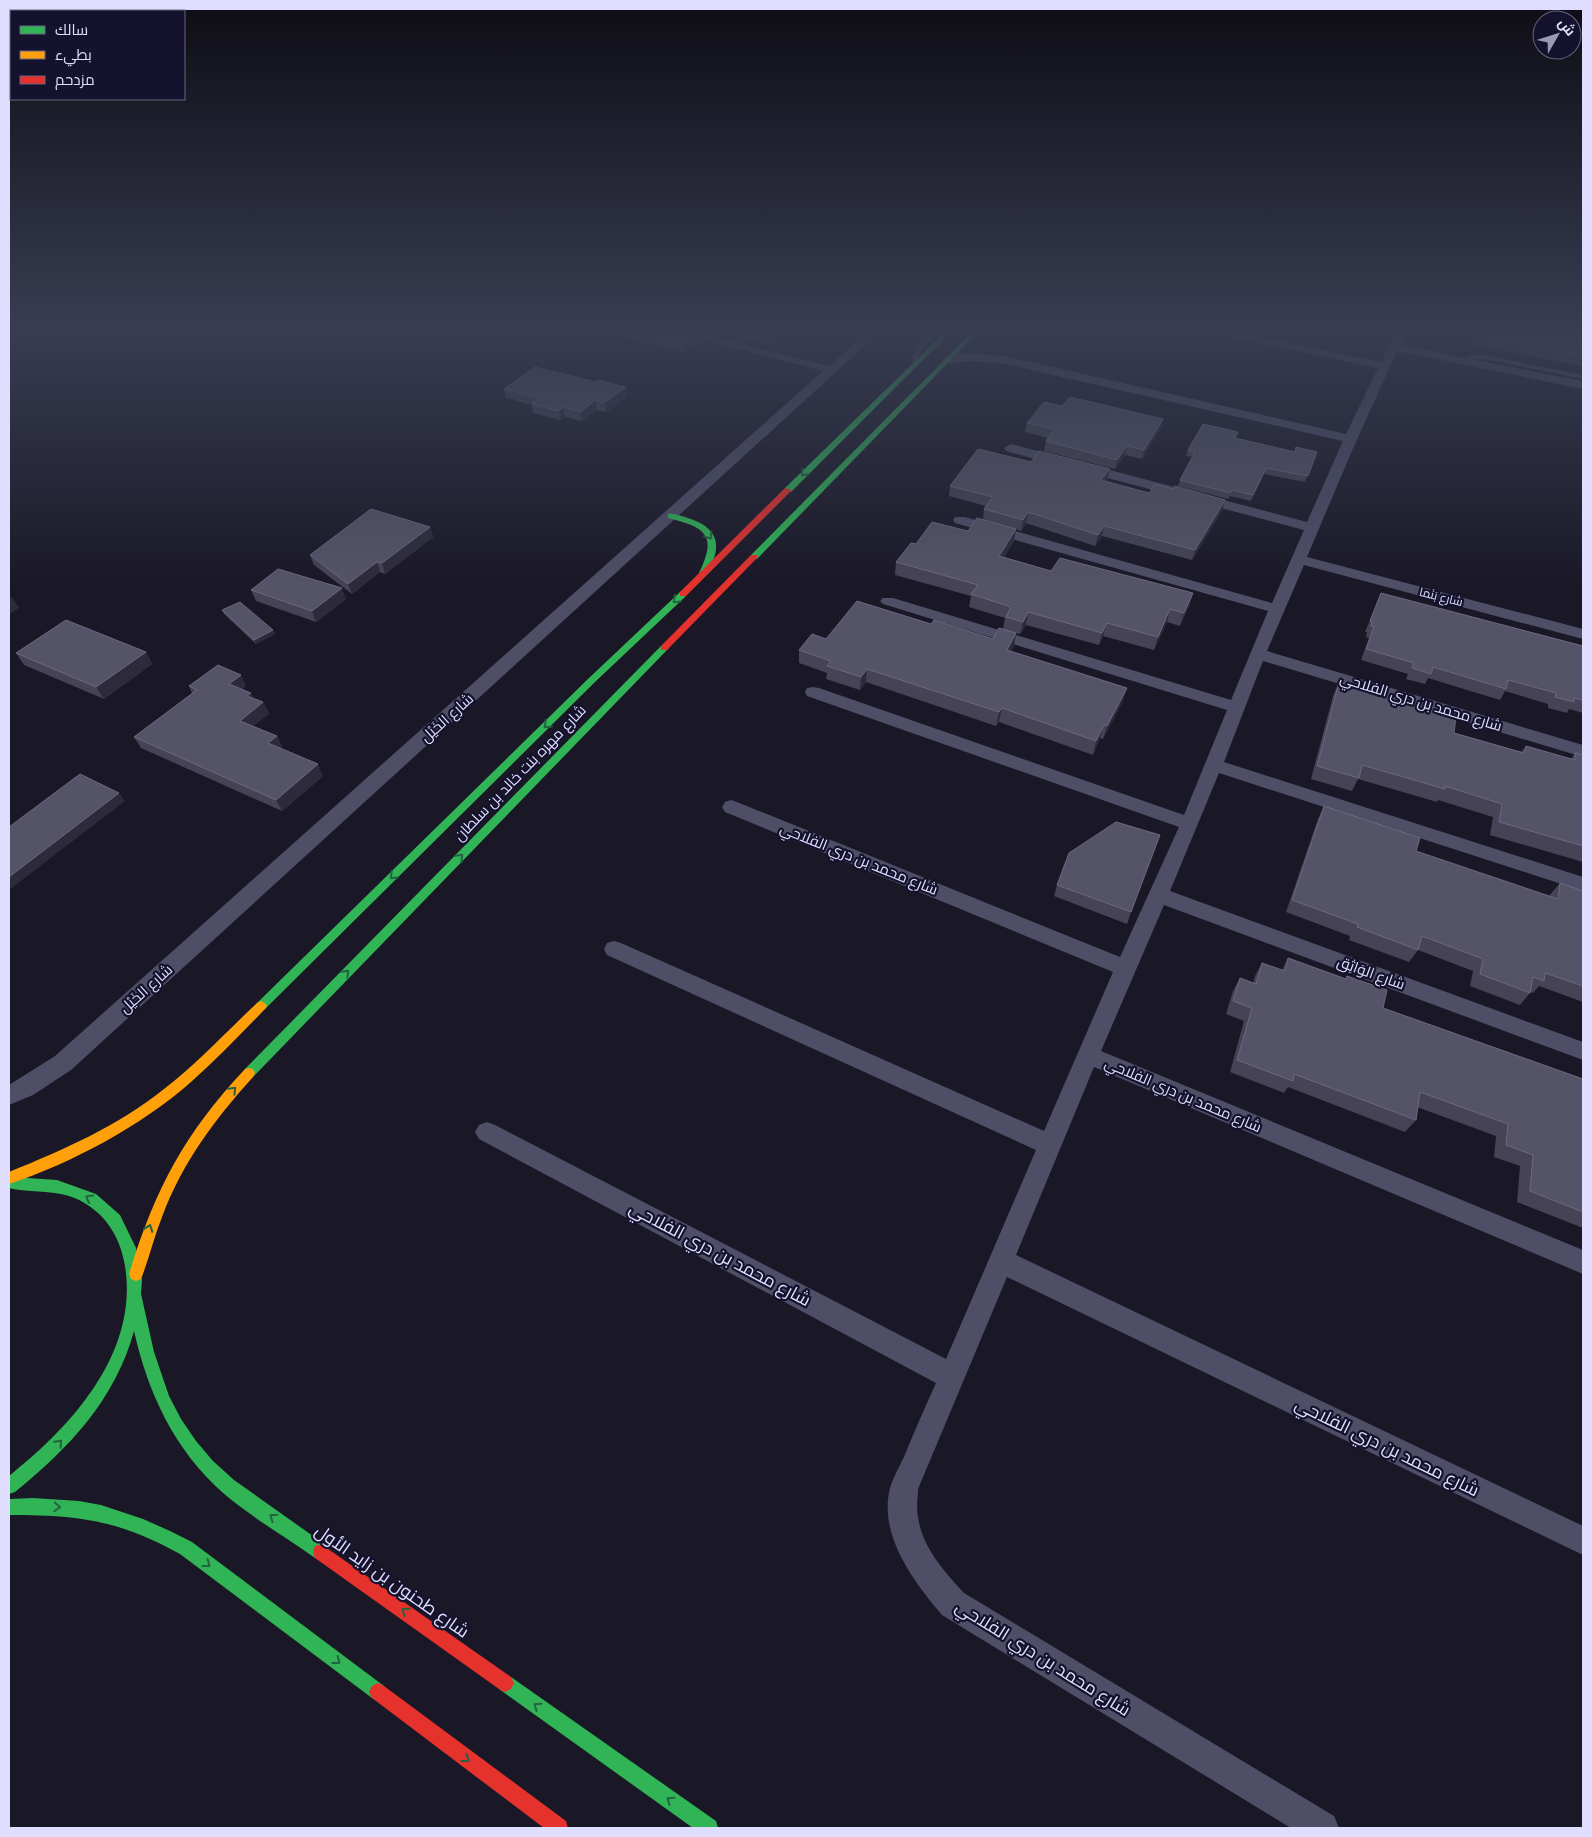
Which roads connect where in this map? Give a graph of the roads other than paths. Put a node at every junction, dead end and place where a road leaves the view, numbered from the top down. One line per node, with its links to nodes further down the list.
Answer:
1 (782, 415): 8 (street, شارع الخَيْل)
2 (863, 415): 12 (street, شارع مهره بنت خالد بن سلطان, one-way to 12)
3 (893, 415): 36 (street, شارع مهره بنت خالد بن سلطان, one-way to 3)
4 (1244, 415): 6 (street)
5 (1361, 415): 6 (street, شارع محمد بن دري الفلاحي)
6 (1350, 439): 10 (street, شارع محمد بن دري الفلاحي)
7 (1011, 448): 10 (street)
8 (671, 516): 12 (street, one-way to 12); 29 (street, شارع الخَيْل)
9 (960, 520): 14 (street)
10 (1312, 528): 11 (street, شارع محمد بن دري الفلاحي)
11 (1299, 559): 14 (street, شارع محمد بن دري الفلاحي); 15 (street, شارع بَنَما)
12 (701, 577): 32 (street, شارع مهره بنت خالد بن سلطان, one-way to 32)
13 (888, 601): 18 (street)
14 (1278, 609): 16 (street, شارع محمد بن دري الفلاحي)
15 (1583, 634)
16 (1258, 654): 18 (street, شارع محمد بن دري الفلاحي); 19 (street, شارع محمد بن دري الفلاحي)
17 (813, 692): 22 (street)
18 (1237, 707): 20 (street, شارع محمد بن دري الفلاحي)
19 (1583, 750)
20 (1214, 765): 22 (street, شارع محمد بن دري الفلاحي); 23 (street)
21 (731, 807): 26 (street, شارع محمد بن دري الفلاحي)
22 (1190, 824): 24 (street, شارع محمد بن دري الفلاحي)
23 (1583, 884)
24 (1158, 895): 26 (street, شارع محمد بن دري الفلاحي); 27 (street, شارع الوَاثِق)
25 (614, 949): 31 (street)
26 (1125, 968): 28 (street, شارع محمد بن دري الفلاحي)
27 (1583, 1051)
28 (1088, 1055): 31 (street, شارع محمد بن دري الفلاحي); 35 (street, شارع محمد بن دري الفلاحي)
29 (9, 1096)
30 (487, 1132): 38 (street, شارع محمد بن دري الفلاحي)
31 (1050, 1144): 34 (street, شارع محمد بن دري الفلاحي)
32 (9, 1178)
33 (9, 1183): 36 (street, one-way to 33)
34 (1001, 1261): 38 (street, شارع محمد بن دري الفلاحي); 41 (street, شارع محمد بن دري الفلاحي)
35 (1583, 1262)
36 (136, 1274): 37 (street)
37 (136, 1299): 39 (street, one-way to 37); 43 (street, شارع طحنون بن زايد الأول, one-way to 37)
38 (952, 1377): 44 (street, شارع محمد بن دري الفلاحي)
39 (9, 1486)
40 (9, 1507): 42 (street, one-way to 42)
41 (1583, 1541)
42 (559, 1828)
43 (710, 1828)
44 (1322, 1828)

